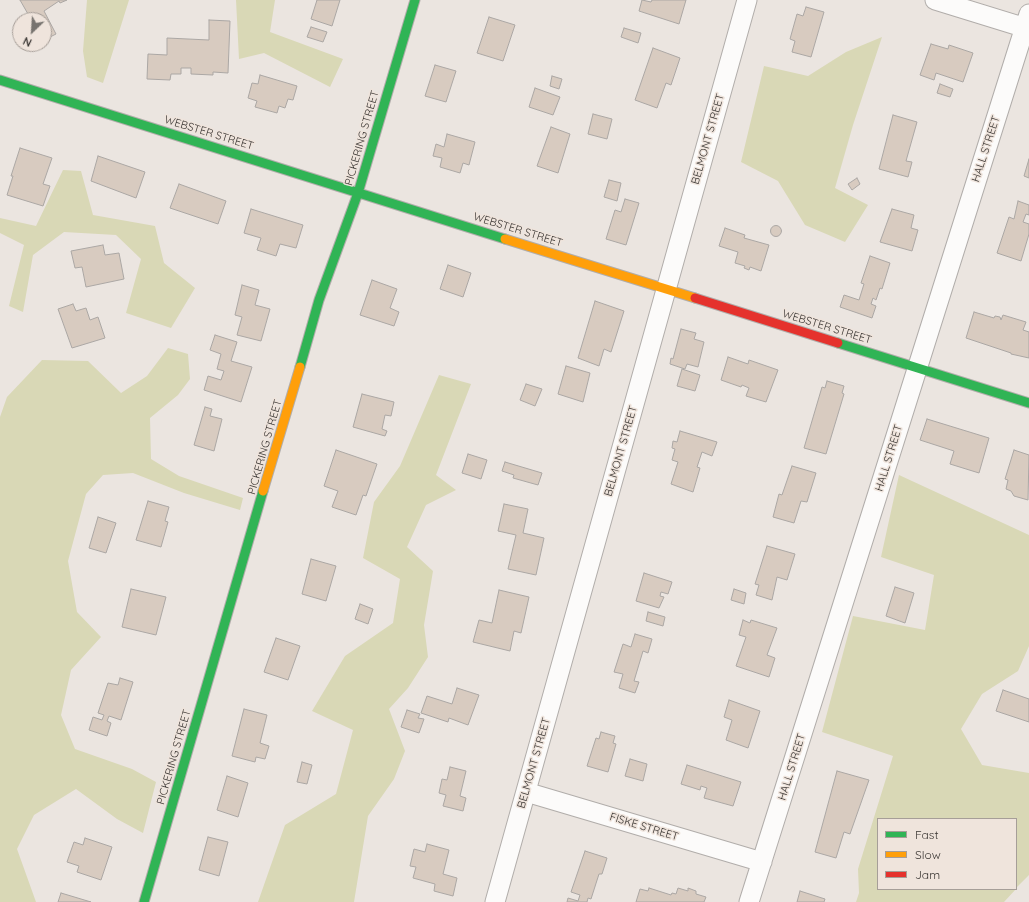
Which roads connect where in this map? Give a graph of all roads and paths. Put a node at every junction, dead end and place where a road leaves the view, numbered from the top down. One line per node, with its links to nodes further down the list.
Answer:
1 (415, 0): 6 (street, PICKERING STREET)
2 (747, 0): 7 (street, BELMONT STREET)
3 (935, 0): 4 (street)
4 (1028, 24): 8 (street, HALL STREET)
5 (0, 80): 6 (street, WEBSTER STREET)
6 (358, 193): 7 (street, WEBSTER STREET); 12 (street, PICKERING STREET)
7 (666, 290): 8 (street, WEBSTER STREET); 10 (street, BELMONT STREET)
8 (918, 368): 9 (street, WEBSTER STREET); 11 (street, HALL STREET)
9 (1029, 403)
10 (526, 792): 11 (street, FISKE STREET); 13 (street, BELMONT STREET)
11 (762, 862): 14 (street, HALL STREET)
12 (144, 902)
13 (495, 902)
14 (749, 902)

